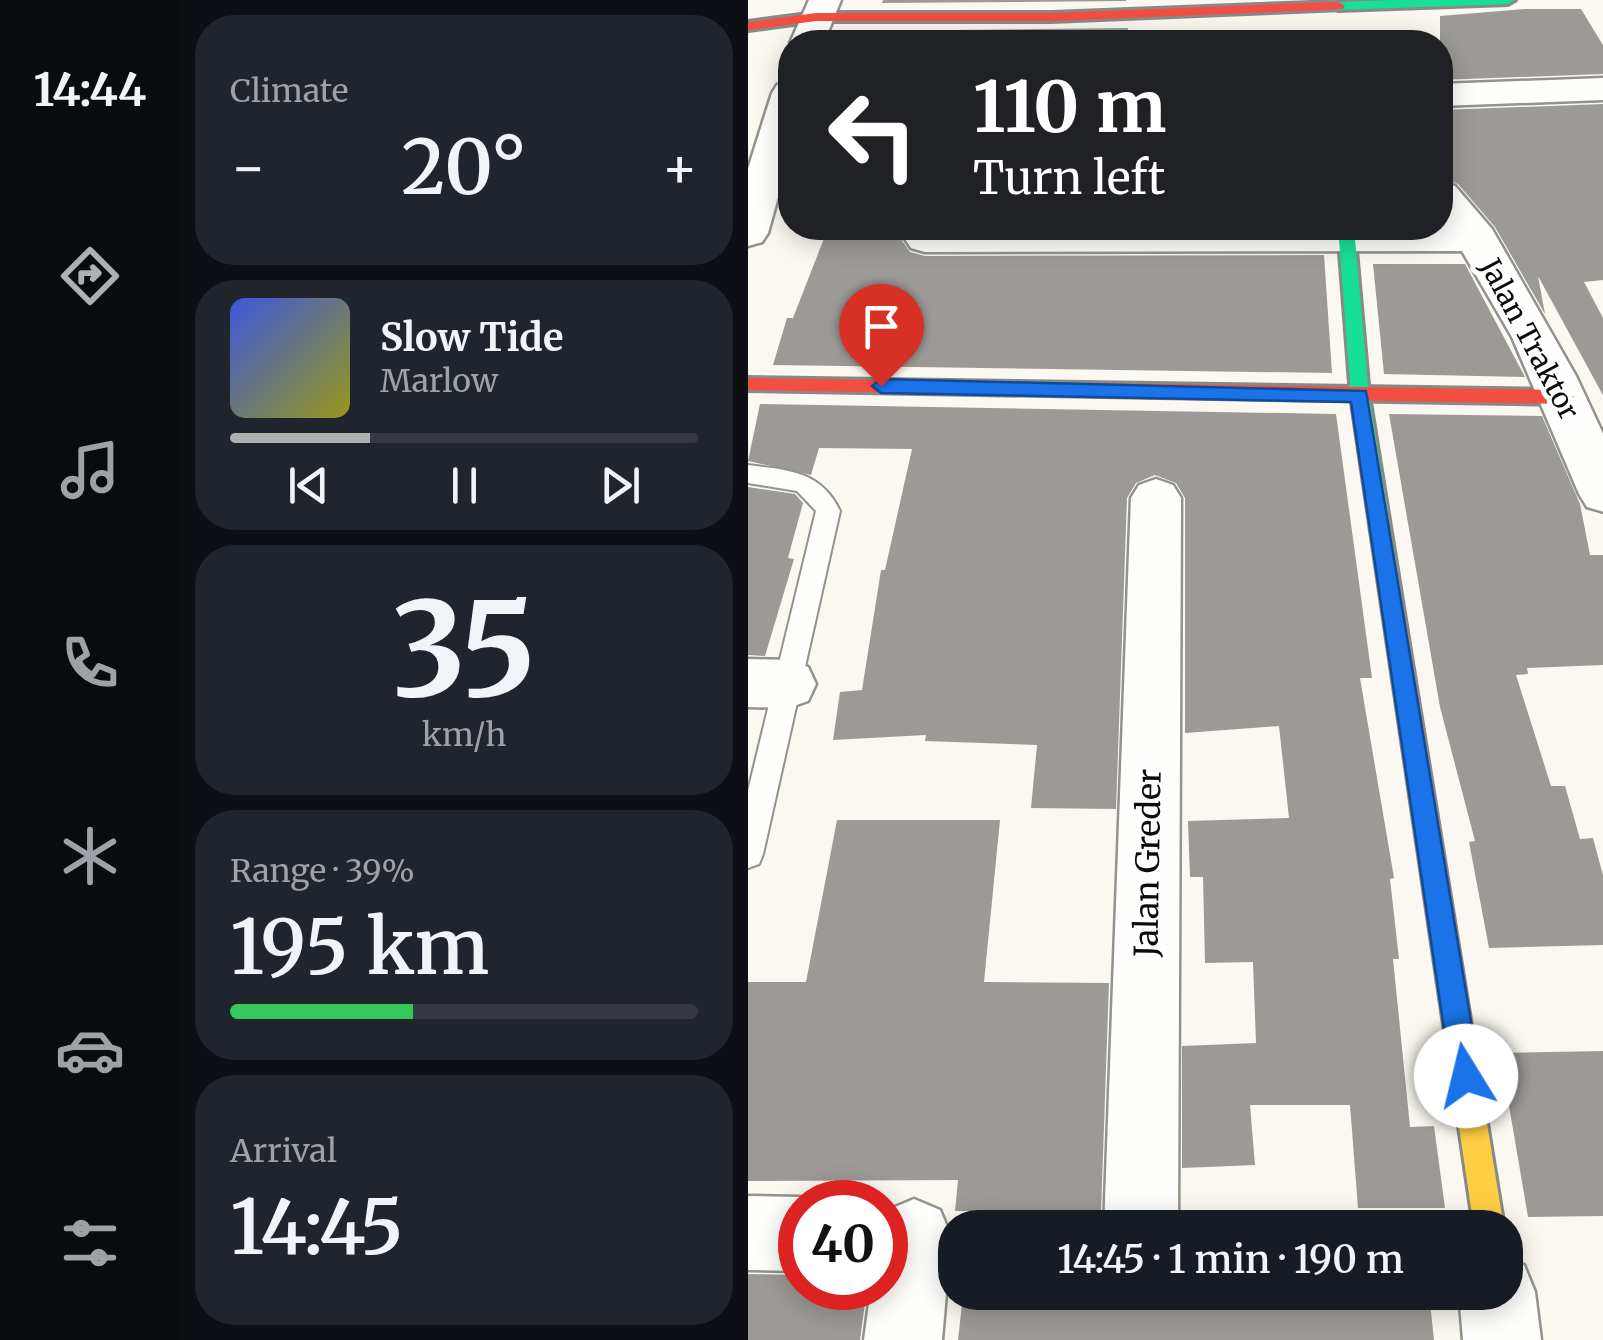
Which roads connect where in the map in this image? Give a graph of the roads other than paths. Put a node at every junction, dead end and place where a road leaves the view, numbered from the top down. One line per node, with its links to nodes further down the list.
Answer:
1 (1508, 0): 2 (street)
2 (816, 20): 3 (street)
3 (748, 26)
4 (1604, 88): 5 (street)
5 (1453, 94)
6 (778, 121): 7 (street)
7 (760, 151): 9 (street)
8 (1453, 208): 11 (street, Jalan Traktor)
9 (764, 218)
10 (1453, 238): 11 (street)
11 (1478, 238): 15 (street, Jalan Traktor)
12 (1347, 240): 14 (street)
13 (748, 384): 14 (street)
14 (1360, 396): 15 (street); 22 (street)
15 (1565, 396): 17 (street, Jalan Traktor)
16 (748, 474): 19 (lane)
17 (1604, 494)
18 (1156, 498): 21 (street, Jalan Greder)
19 (768, 684): 20 (lane)
20 (748, 854)
21 (1141, 1210)
22 (1486, 1210)
23 (748, 1232): 24 (street)
24 (778, 1233)
25 (918, 1235): 27 (street)
26 (1499, 1310): 28 (street)
27 (903, 1340)
28 (1502, 1340)

